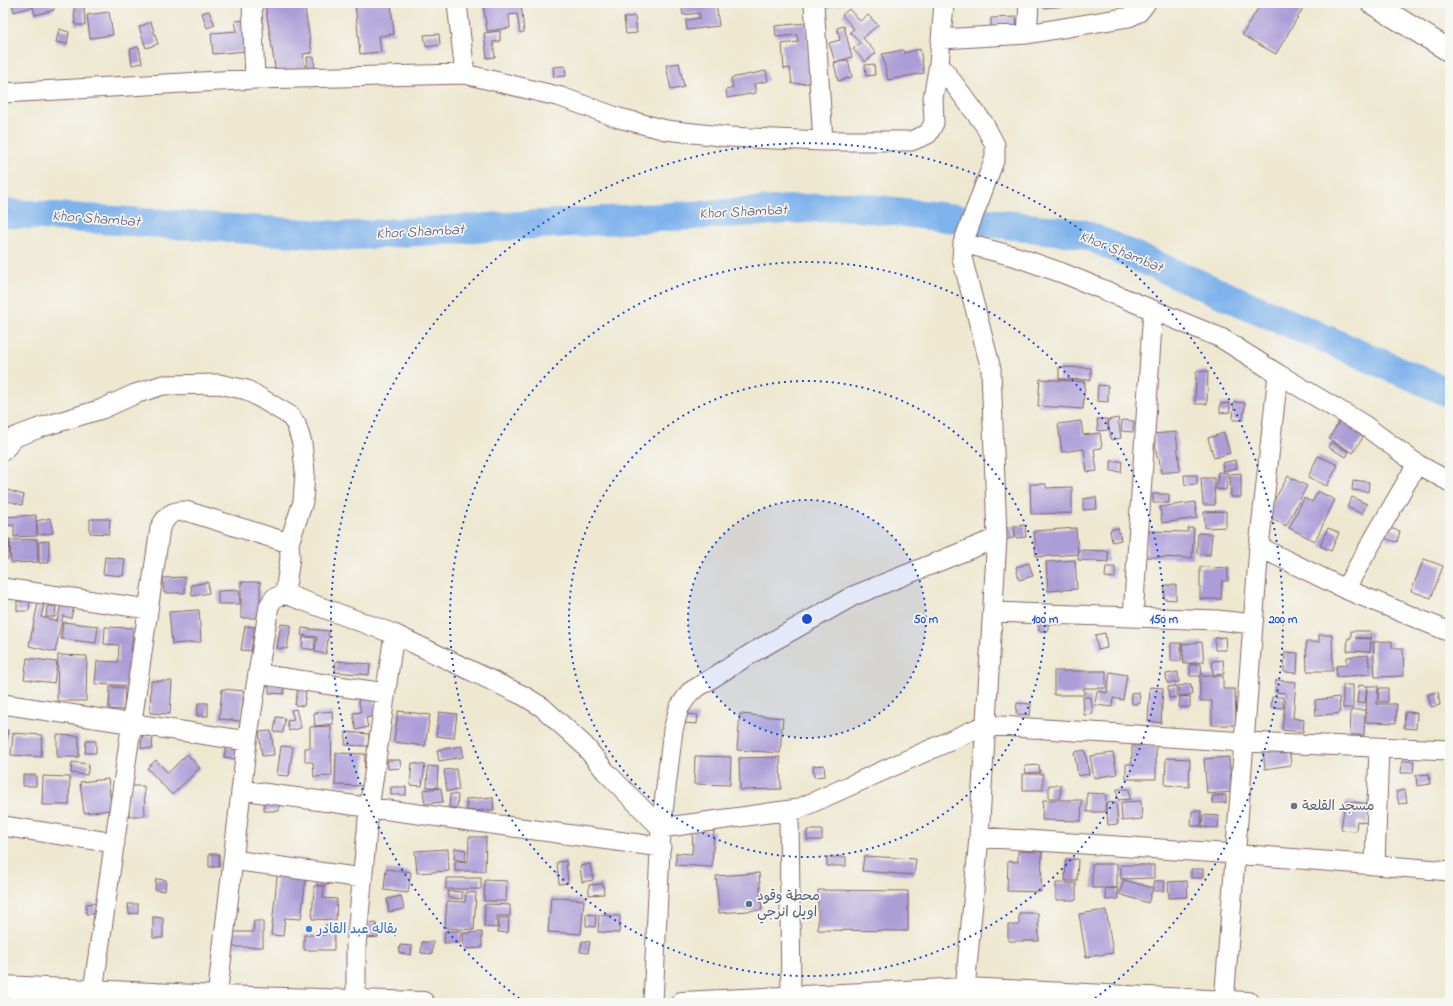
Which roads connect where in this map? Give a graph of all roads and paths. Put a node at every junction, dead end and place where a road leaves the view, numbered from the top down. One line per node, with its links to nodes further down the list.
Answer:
1 (252, 3): 13 (street)
2 (457, 3): 12 (street)
3 (814, 3): 15 (street)
4 (944, 3): 9 (street)
5 (1029, 3): 8 (street)
6 (1146, 3): 8 (street)
7 (1372, 3): 10 (street)
8 (1027, 34): 9 (street)
9 (941, 39): 11 (street)
10 (1450, 51)
11 (939, 64): 15 (street); 16 (street)
12 (465, 74): 13 (street); 15 (street)
13 (255, 79): 14 (street)
14 (3, 93)
15 (823, 141)
16 (962, 243): 17 (street); 22 (street)
17 (1153, 310): 18 (street); 30 (street)
18 (1278, 374): 20 (street); 24 (street)
19 (3, 451): 23 (street)
20 (1417, 464): 21 (street); 26 (street)
21 (1450, 482)
22 (997, 538): 29 (street); 47 (street)
23 (289, 543): 27 (street); 28 (street)
24 (1259, 547): 26 (street); 31 (street)
25 (3, 588): 28 (street)
26 (1345, 589): 32 (street)
27 (285, 594): 33 (street); 34 (street)
28 (148, 609): 37 (street)
29 (993, 612): 30 (street); 38 (street)
30 (1133, 617): 31 (street)
31 (1253, 624): 40 (street)
32 (1450, 632)
33 (394, 634): 35 (street); 47 (street)
34 (258, 674): 35 (street); 39 (street)
35 (385, 692): 44 (street)
36 (3, 704): 37 (street)
37 (132, 723): 39 (street); 49 (street)
38 (985, 725): 40 (street); 45 (street); 48 (street)
39 (247, 741): 43 (street)
40 (1244, 742): 41 (street); 51 (street)
41 (1379, 747): 42 (street); 53 (street)
42 (1450, 750)
43 (241, 790): 44 (street); 52 (street)
44 (369, 809): 50 (street); 55 (street)
45 (789, 811): 47 (street); 61 (street)
46 (3, 826): 49 (street)
47 (661, 828): 50 (street)
48 (979, 837): 51 (street); 58 (street)
49 (115, 843): 57 (street)
50 (661, 847): 65 (street)
51 (1236, 854): 53 (street); 63 (street)
52 (233, 860): 55 (street); 60 (street)
53 (1375, 865): 54 (street)
54 (1450, 871)
55 (362, 878): 62 (street)
56 (3, 987): 57 (street)
57 (80, 995): 60 (street)
58 (965, 996): 59 (street); 61 (street)
59 (995, 996): 63 (street)
60 (217, 997): 62 (street)
61 (791, 998): 66 (street)
62 (356, 1002): 64 (street)
63 (1224, 1002): 67 (street)
64 (423, 1003)
65 (653, 1003)
66 (682, 1003)
67 (1248, 1003)

